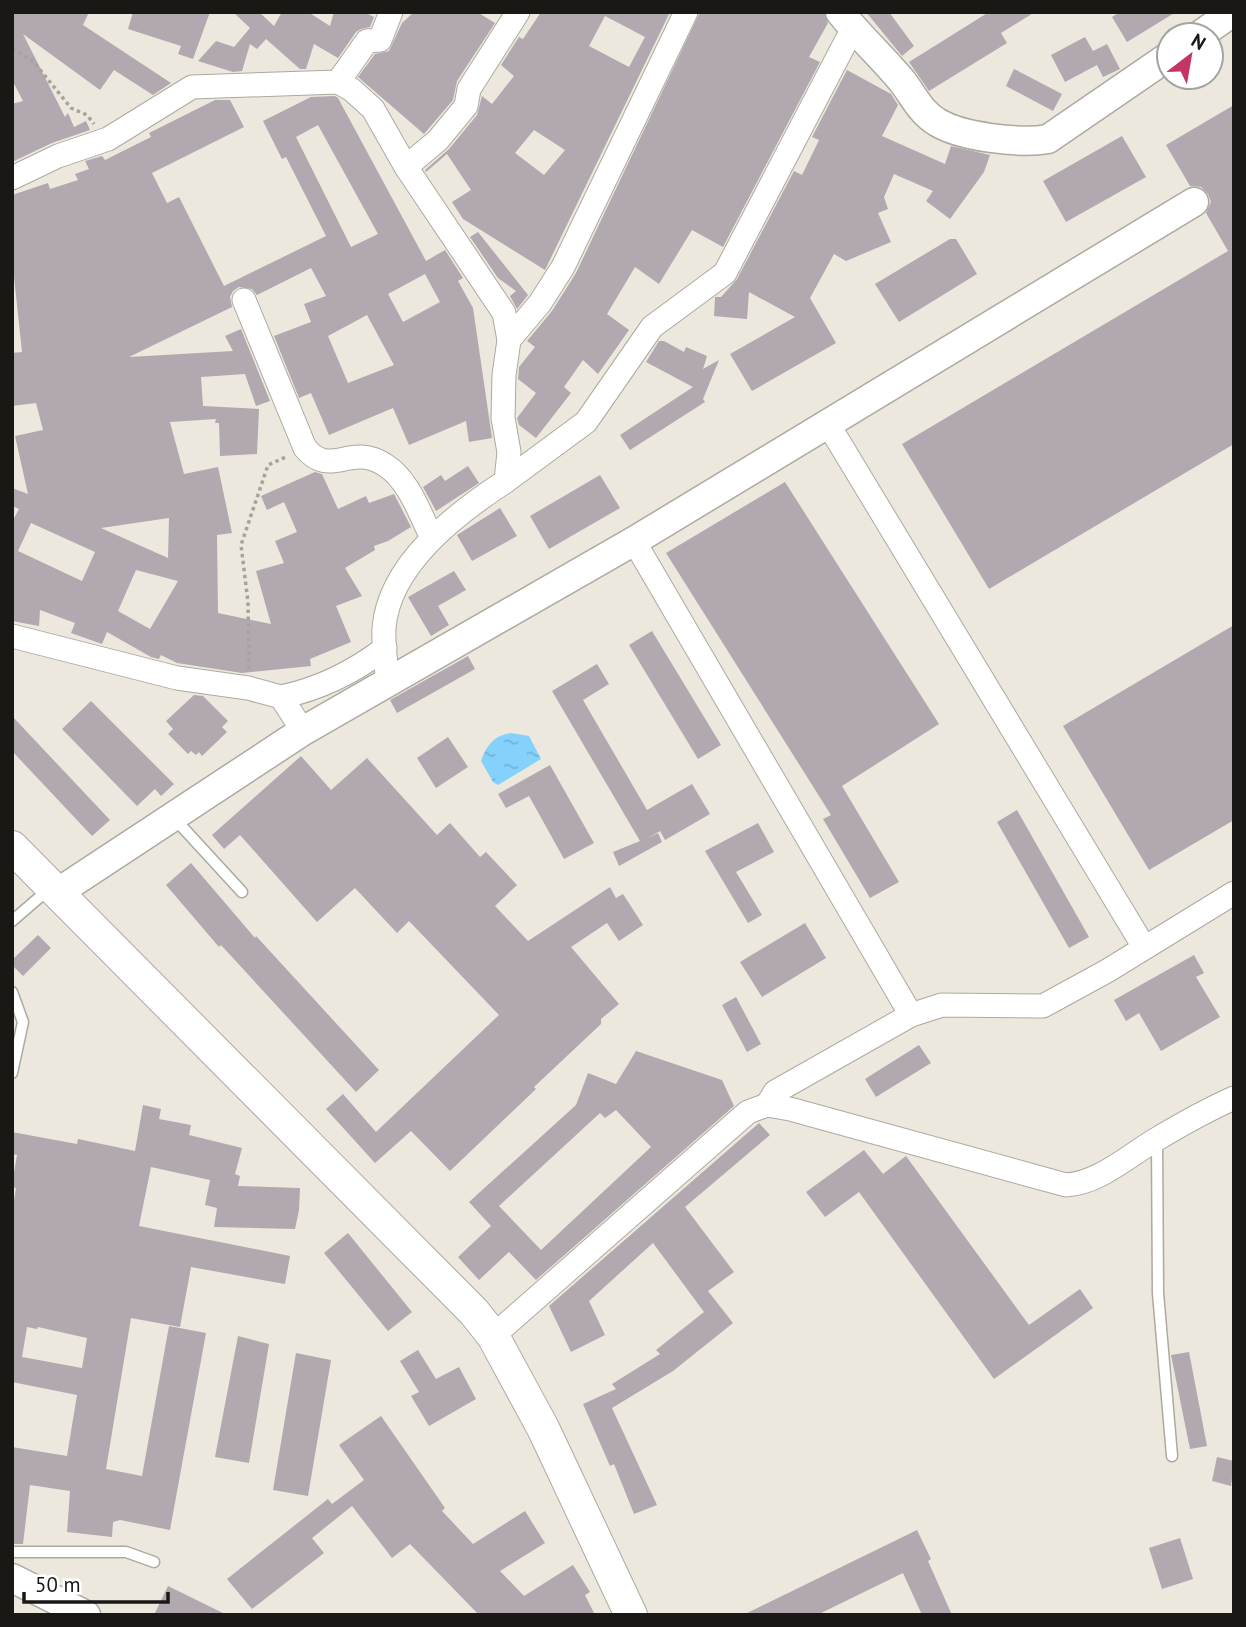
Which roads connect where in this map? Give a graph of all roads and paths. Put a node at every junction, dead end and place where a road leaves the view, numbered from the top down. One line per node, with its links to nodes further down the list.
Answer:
1 (391, 12): 7 (street)
2 (519, 12): 9 (street)
3 (686, 12): 13 (street)
4 (847, 20): 6 (street); 16 (street)
5 (12, 49): 8 (path)
6 (1155, 66)
7 (338, 82): 8 (street); 9 (street)
8 (108, 139): 10 (street)
9 (406, 167): 13 (street)
10 (12, 178)
11 (1194, 202): 14 (street)
12 (244, 300): 15 (street)
13 (509, 340): 16 (street)
14 (828, 424): 18 (street); 31 (street)
15 (306, 448): 17 (street); 22 (path)
16 (506, 481): 17 (street)
17 (432, 538): 20 (street)
18 (634, 541): 21 (street); 33 (street)
19 (12, 636): 22 (street)
20 (386, 648): 21 (street); 23 (street)
21 (387, 682): 24 (street)
22 (248, 688): 23 (street)
23 (281, 697): 24 (street)
24 (303, 731): 25 (street)
25 (174, 818): 27 (street); 28 (lane)
26 (12, 847): 27 (main road)
27 (54, 890): 30 (lane); 38 (main road)
28 (242, 892)
29 (1234, 892): 31 (street)
30 (12, 921)
31 (1144, 947): 33 (street)
32 (12, 992): 34 (lane)
33 (911, 1015): 36 (street)
34 (12, 1073)
35 (1234, 1098): 37 (street)
36 (767, 1105): 37 (street); 38 (street)
37 (1157, 1139): 39 (lane)
38 (493, 1336): 44 (main road)
39 (1172, 1456)
40 (12, 1552): 41 (lane)
41 (154, 1562)
42 (12, 1577): 43 (street)
43 (86, 1615)
44 (631, 1615)

